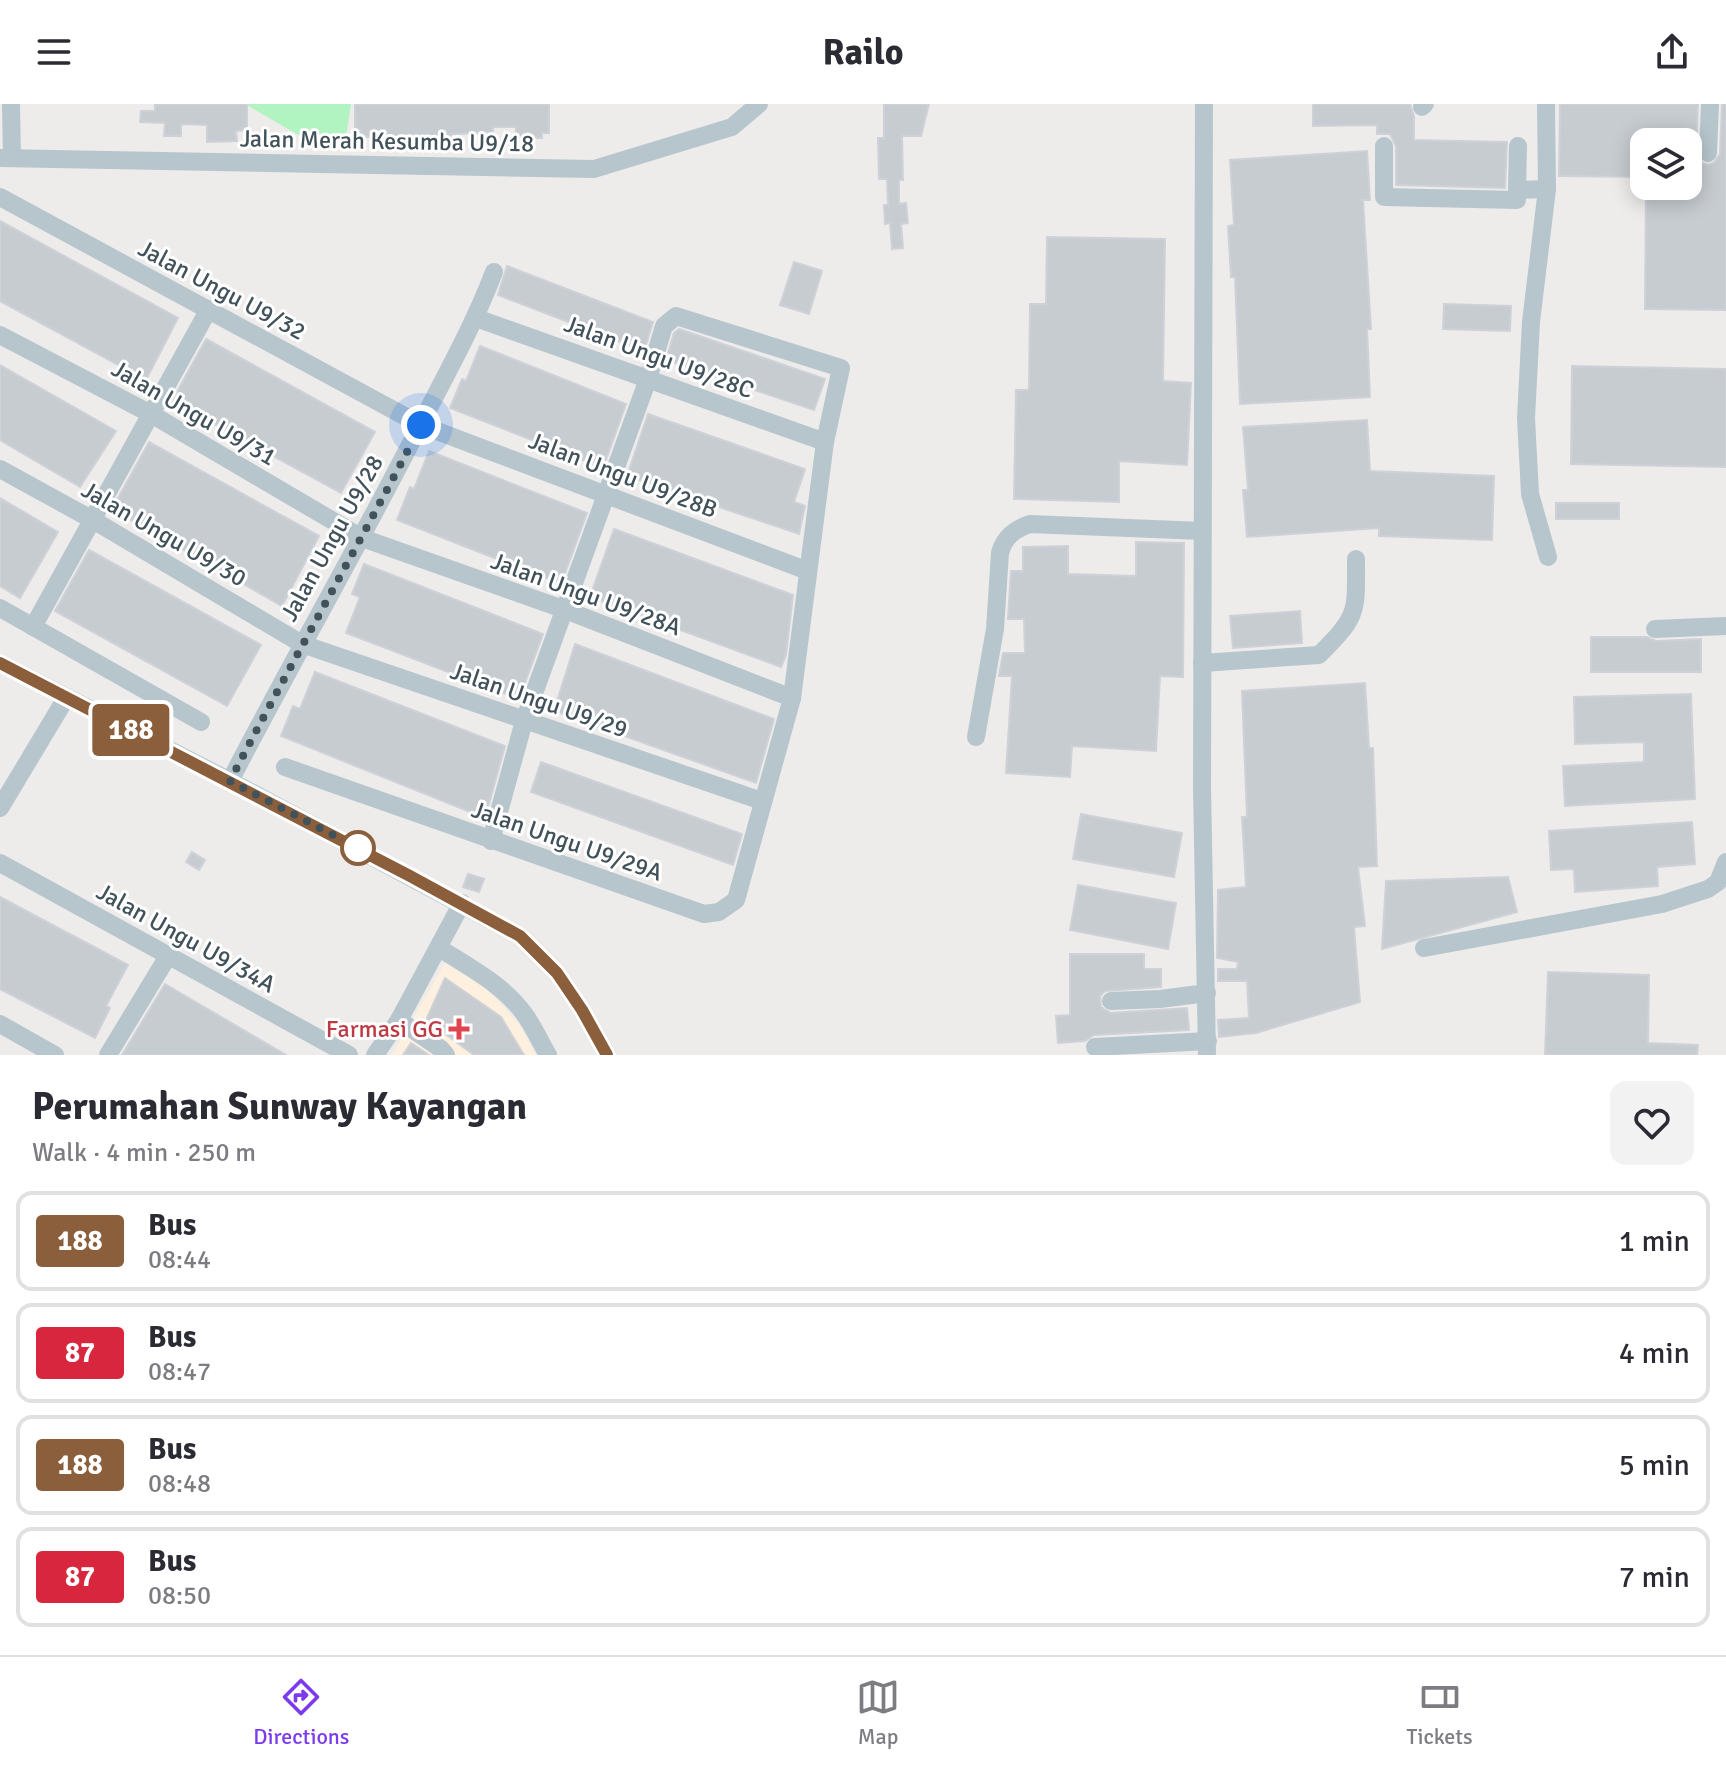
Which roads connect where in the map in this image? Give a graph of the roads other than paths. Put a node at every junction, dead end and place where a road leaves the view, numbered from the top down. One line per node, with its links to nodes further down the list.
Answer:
1 (11, 104): 9 (street)
2 (759, 104): 9 (street, Jalan Merah Kesumba U9/18)
3 (1204, 104): 24 (street)
4 (1546, 104): 10 (street)
5 (1710, 104): 8 (street)
6 (1384, 146): 11 (street)
7 (1518, 146): 11 (street)
8 (1708, 153)
9 (6, 158)
10 (1547, 189): 11 (street); 26 (street)
11 (1517, 190)
12 (0, 197): 14 (street, Jalan Ungu U9/32)
13 (494, 272): 15 (street, Jalan Ungu U9/28)
14 (209, 309): 18 (street); 19 (street, Jalan Ungu U9/32)
15 (476, 318): 17 (street, Jalan Ungu U9/28C); 19 (street, Jalan Ungu U9/28)
16 (0, 335): 18 (street, Jalan Ungu U9/31)
17 (648, 379): 20 (street, Jalan Ungu U9/28C); 20 (street, Jalan Ungu U9/29A); 22 (street)
18 (151, 414): 23 (street); 25 (street, Jalan Ungu U9/31)
19 (421, 425): 22 (street, Jalan Ungu U9/28B); 25 (street, Jalan Ungu U9/28)
20 (825, 442): 28 (street, Jalan Ungu U9/29A)
21 (0, 469): 23 (street, Jalan Ungu U9/30)
22 (606, 495): 28 (street, Jalan Ungu U9/28B); 30 (street)
23 (93, 520): 32 (street); 34 (street, Jalan Ungu U9/30)
24 (1202, 531): 36 (street); 41 (street)
25 (362, 538): 30 (street, Jalan Ungu U9/28A); 34 (street, Jalan Ungu U9/28)
26 (1548, 557)
27 (1356, 559): 36 (street)
28 (808, 571): 38 (street, Jalan Ungu U9/29A)
29 (0, 608): 32 (street)
30 (563, 609): 38 (street, Jalan Ungu U9/28A); 39 (street)
31 (1726, 626): 33 (street)
32 (33, 627): 40 (street)
33 (1655, 629)
34 (302, 644): 39 (street, Jalan Ungu U9/29); 43 (street, Jalan Ungu U9/28)
35 (0, 663): 37 (street)
36 (1202, 663): 53 (street)
37 (66, 698): 43 (street); 45 (street)
38 (792, 698): 44 (street, Jalan Ungu U9/29A)
39 (524, 721): 44 (street, Jalan Ungu U9/29); 46 (street)
40 (201, 722)
41 (976, 737)
42 (285, 767): 46 (street, Jalan Ungu U9/29A)
43 (230, 781): 49 (street)
44 (762, 801): 46 (street, Jalan Ungu U9/29A)
45 (0, 808)
46 (491, 841)
47 (1726, 862): 51 (street)
48 (0, 863): 52 (street, Jalan Ungu U9/34A)
49 (462, 903): 50 (street); 66 (street)
50 (439, 948): 55 (street); 65 (street)
51 (1424, 948)
52 (168, 956): 61 (street); 62 (street, Jalan Ungu U9/34A)
53 (1207, 993): 54 (street); 58 (street)
54 (1111, 1001)
55 (399, 1020): 63 (street); 64 (street)
56 (0, 1024): 60 (street)
57 (1095, 1047): 59 (street)
58 (1208, 1048): 59 (street)
59 (1144, 1050)
60 (55, 1055)
61 (108, 1055)
62 (349, 1055)
63 (375, 1055)
64 (446, 1055)
65 (548, 1055)
66 (607, 1055)

